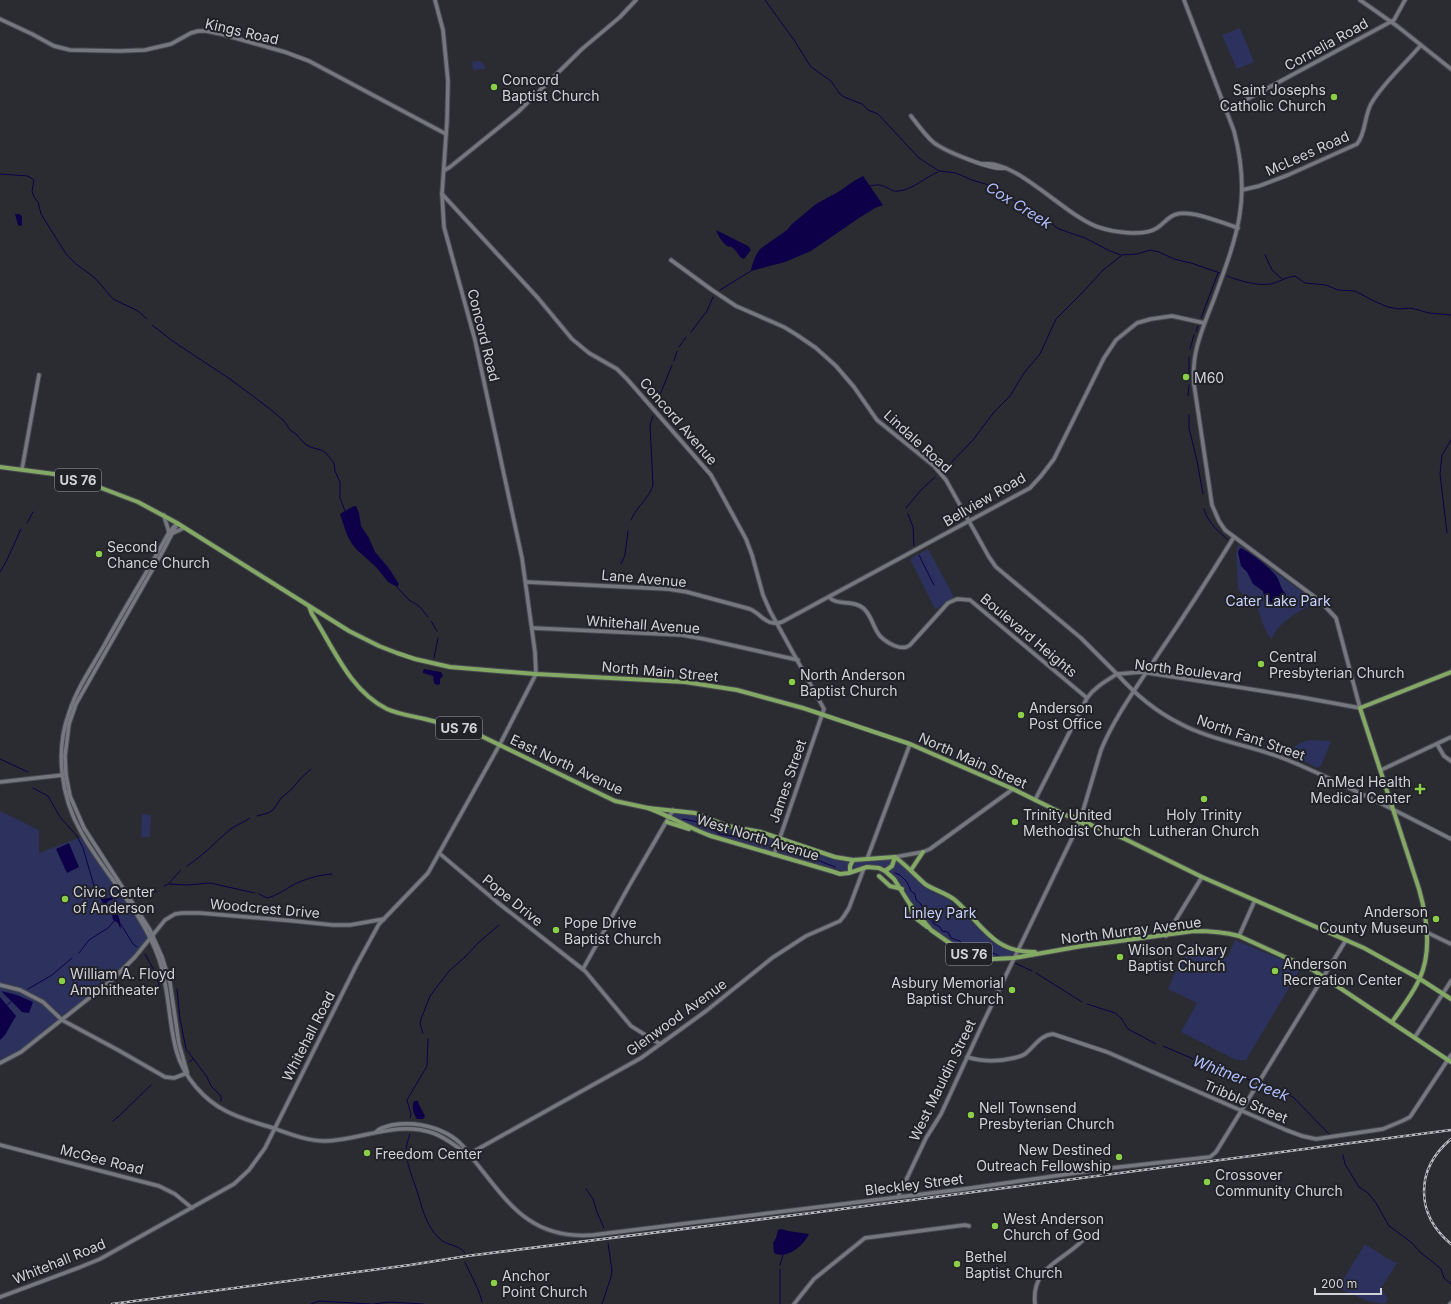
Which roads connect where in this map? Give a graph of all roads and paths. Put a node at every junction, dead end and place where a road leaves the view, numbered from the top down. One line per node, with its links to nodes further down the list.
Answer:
1 (435, 0): 12 (street, Concord Road)
2 (636, 0): 13 (street)
3 (1184, 0): 10 (street)
4 (1360, 0): 7 (street)
5 (1405, 0): 7 (street, Cornelia Road)
6 (0, 19): 12 (street, Kings Road)
7 (1391, 22): 8 (street); 10 (street, Cornelia Road)
8 (1421, 45): 9 (street); 14 (street, McLees Road)
9 (1451, 68)
10 (1227, 110): 14 (street)
11 (911, 116): 16 (street)
12 (446, 134): 13 (street, Concord Road)
13 (445, 170): 15 (street, Concord Road)
14 (1242, 190): 16 (street)
15 (442, 194): 29 (street, Concord Road); 32 (street, Concord Avenue)
16 (1238, 228): 18 (street)
17 (671, 260): 23 (street, Lindale Road)
18 (1204, 323): 23 (street, Bellview Road); 28 (street)
19 (39, 374): 21 (street)
20 (0, 467): 21 (main road, US 76)
21 (22, 469): 22 (main road, US 76)
22 (164, 515): 24 (main road, US 76); 27 (street)
23 (969, 521): 30 (street, Bellview Road); 38 (street, Lindale Road)
24 (177, 523): 25 (main road, US 76); 26 (street); 27 (street)
25 (184, 528): 26 (street); 31 (main road, US 76)
26 (173, 533): 49 (street)
27 (168, 534): 49 (street)
28 (1234, 537): 36 (street, West Mauldin Street); 41 (street)
29 (526, 582): 32 (street, Lane Avenue); 33 (street, Concord Road)
30 (829, 597): 32 (street, Bellview Road); 40 (street, Boulevard Heights)
31 (309, 606): 37 (main road, North Main Street); 44 (main road, East North Avenue / US 76)
32 (778, 624): 34 (street, Concord Avenue)
33 (532, 628): 34 (street, Whitehall Avenue); 37 (street, Concord Road)
34 (798, 660): 42 (street, Concord Avenue)
35 (1451, 672): 41 (main road)
36 (1146, 673): 38 (street, North Boulevard); 39 (street, West Mauldin Street); 41 (street, North Boulevard)
37 (536, 674): 42 (main road, North Main Street); 44 (street, Whitehall Road)
38 (1118, 674): 39 (street, North Fant Street); 40 (street, North Boulevard)
39 (1134, 691): 54 (street, North Fant Street); 57 (street, West Mauldin Street)
40 (1087, 698): 52 (street, North Boulevard)
41 (1360, 708): 48 (main road)
42 (823, 714): 45 (main road, North Main Street); 60 (street, James Street)
43 (1451, 737): 46 (street)
44 (500, 744): 53 (main road, East North Avenue / US 76); 63 (street, Whitehall Road)
45 (910, 744): 51 (main road, North Main Street); 66 (street)
46 (1437, 744): 47 (street); 48 (street)
47 (1451, 761)
48 (1381, 770): 54 (main road)
49 (64, 775): 50 (street); 80 (street, Bleckley Street)
50 (0, 782)
51 (1013, 790): 52 (main road, North Main Street); 62 (street)
52 (1035, 800): 57 (main road, North Main Street)
53 (648, 808): 55 (main road, East North Avenue / US 76); 56 (main road, West North Avenue / US 76)
54 (1393, 809): 61 (street, North Fant Street); 77 (main road)
55 (673, 810): 56 (street); 60 (main road, East North Avenue / US 76)
56 (670, 817): 58 (street); 59 (main road, West North Avenue / US 76)
57 (1080, 820): 73 (main road, North Main Street); 83 (street, West Mauldin Street)
58 (666, 822): 59 (main road); 86 (street)
59 (692, 829): 64 (main road, West North Avenue / US 76)
60 (780, 838): 64 (street, James Street); 67 (main road, East North Avenue / US 76)
61 (1451, 839)
62 (923, 852): 65 (street); 70 (main road)
63 (439, 853): 76 (street, Whitehall Road); 86 (street, Pope Drive)
64 (774, 855): 71 (main road, West North Avenue / US 76)
65 (895, 857): 66 (main road, US 76); 69 (main road); 70 (main road, US 76)
66 (867, 859): 67 (main road, East North Avenue / US 76)
67 (853, 860): 71 (main road)
68 (864, 867): 69 (main road, US 76); 71 (main road, West North Avenue / US 76); 96 (street, Glenwood Avenue)
69 (884, 870): 74 (main road, US 76)
70 (911, 870): 83 (main road, US 76)
71 (850, 872)
72 (879, 876): 74 (main road)
73 (1202, 877): 75 (main road, North Main Street); 78 (street)
74 (902, 889): 85 (main road, US 76)
75 (1255, 900): 79 (street); 81 (main road, North Main Street)
76 (384, 919): 80 (street, Woodcrest Drive); 103 (street, Whitehall Road)
77 (1426, 932): 82 (street); 88 (main road)
78 (1166, 936): 79 (main road, North Murray Avenue / US 76); 84 (main road, North Murray Avenue / US 76)
79 (1239, 936): 87 (main road, North Murray Avenue / US 76)
80 (152, 937): 93 (street, Woodcrest Drive); 101 (street, Bleckley Street)
81 (1346, 940): 87 (street, Bleckley Street); 88 (main road, North Main Street)
82 (1451, 944)
83 (1017, 951): 84 (main road, North Murray Avenue / US 76); 85 (street, West Mauldin Street)
84 (1043, 952): 85 (main road, North Murray Avenue / US 76)
85 (1014, 958): 98 (street, West Mauldin Street)
86 (583, 969): 96 (street, Pope Drive)
87 (1324, 976): 94 (main road, North Murray Avenue / US 76); 102 (street, Bleckley Street)
88 (1420, 979): 91 (main road, North Main Street); 94 (main road)
89 (1451, 981): 91 (street)
90 (0, 985): 93 (street)
91 (1443, 994): 92 (main road, North Main Street); 95 (street)
92 (1451, 999)
93 (62, 1020): 100 (street, Woodcrest Drive); 101 (street)
94 (1392, 1022): 95 (main road, North Murray Avenue / US 76)
95 (1415, 1037): 99 (main road, North Murray Avenue / US 76)
96 (660, 1044): 105 (street, Glenwood Avenue)
97 (1451, 1055): 99 (street, Tribble Street)
98 (967, 1057): 102 (street, Tribble Street); 106 (street, West Mauldin Street)
99 (1449, 1061): 102 (street, Tribble Street)
100 (0, 1063)
101 (187, 1073): 103 (street, Bleckley Street)
102 (1241, 1111): 106 (street, Bleckley Street)
103 (275, 1129): 105 (street, Bleckley Street); 107 (street, Whitehall Road)
104 (0, 1145): 107 (street, McGee Road)
105 (469, 1154): 106 (street, Bleckley Street)
106 (898, 1197)
107 (192, 1208): 110 (street, Whitehall Road)
108 (969, 1226): 111 (street)
109 (1082, 1241): 112 (street)
110 (0, 1297)
111 (794, 1304)
112 (1036, 1304)

